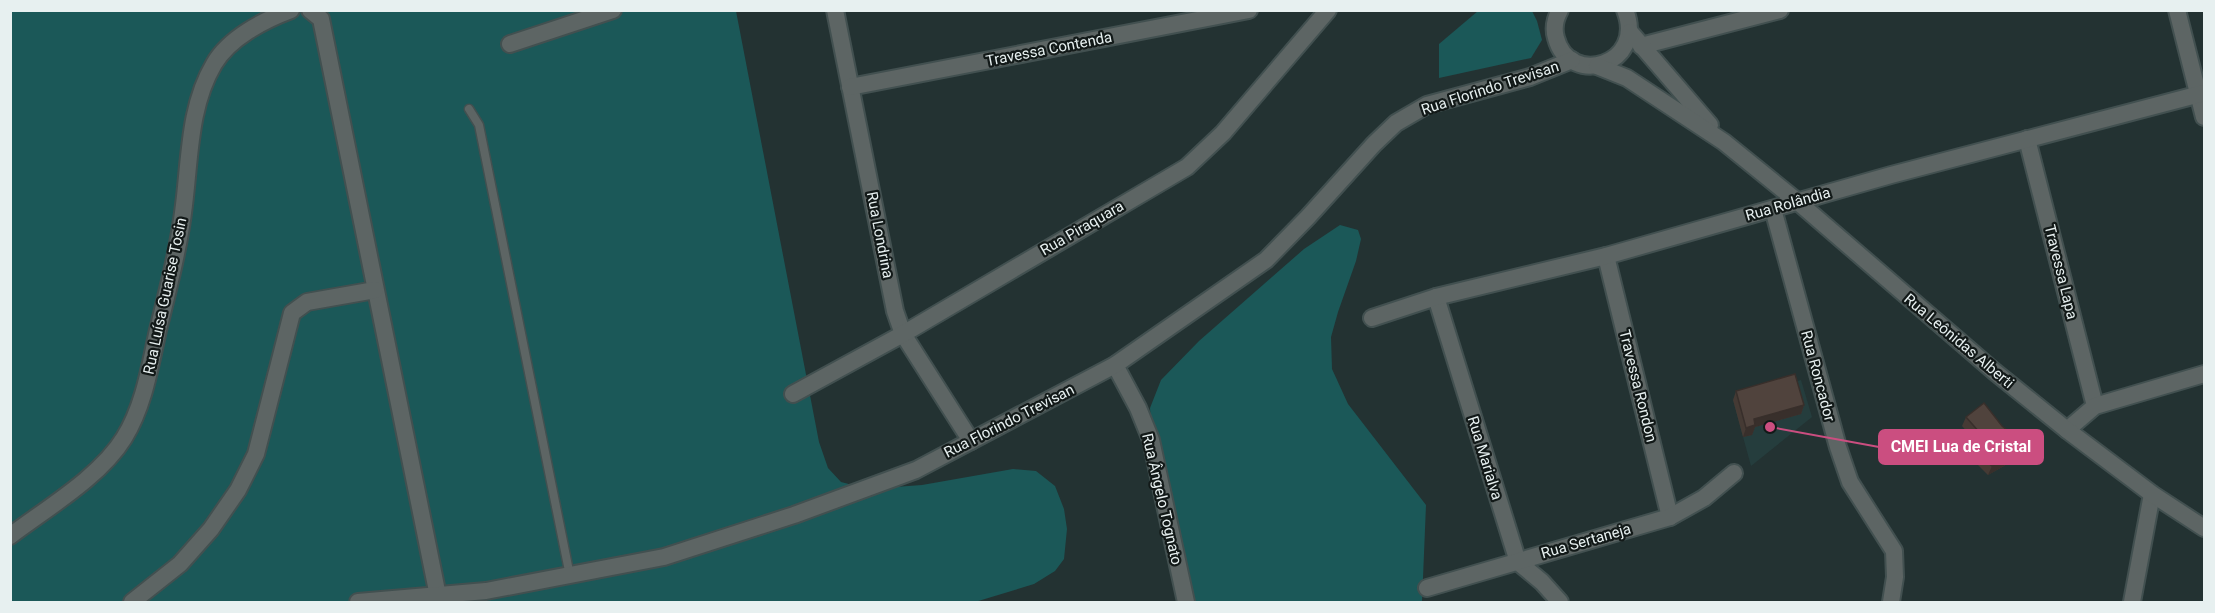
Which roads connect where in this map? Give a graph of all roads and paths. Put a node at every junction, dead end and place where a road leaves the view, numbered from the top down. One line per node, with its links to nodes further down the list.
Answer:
1 (291, 10): 41 (street, Rua Luísa Guarise Tosin)
2 (310, 10): 27 (street)
3 (613, 10): 12 (street)
4 (835, 10): 17 (street, Rua Londrina)
5 (1249, 10): 17 (street, Travessa Contenda)
6 (1328, 10): 30 (street, Rua Piraquara)
7 (1625, 10): 11 (street)
8 (1780, 10): 13 (street)
9 (2176, 10): 18 (street)
10 (1557, 12): 14 (street)
11 (1630, 32): 13 (street, Rua Leônidas Alberti); 15 (street)
12 (510, 44)
13 (1641, 46): 16 (street, Rua Leônidas Alberti)
14 (1572, 60): 15 (street, Rua Leônidas Alberti); 31 (street, Rua Florindo Trevisan)
15 (1597, 66): 19 (street, Rua Leônidas Alberti)
16 (1666, 74): 19 (street); 23 (street, Rua Leônidas Alberti)
17 (850, 87): 30 (street, Rua Londrina)
18 (2202, 93): 21 (street); 22 (street, Rua Rolândia)
19 (1653, 94): 23 (street, Rua Leônidas Alberti)
20 (469, 109): 43 (lane)
21 (2205, 117)
22 (2026, 139): 24 (street, Rua Rolândia); 34 (street, Travessa Lapa)
23 (1724, 142): 24 (street, Rua Leônidas Alberti)
24 (1798, 202): 25 (street, Rua Rolândia); 35 (street, Rua Leônidas Alberti)
25 (1773, 208): 26 (street, Rua Rolândia); 50 (street, Rua Roncador)
26 (1606, 256): 28 (street, Rua Rolândia); 39 (street, Travessa Rondon)
27 (375, 290): 45 (street); 46 (street)
28 (1436, 297): 29 (street, Rua Rolândia); 42 (street, Rua Marialva)
29 (1372, 318)
30 (903, 334): 33 (street, Rua Piraquara); 36 (street, Rua Londrina)
31 (1115, 365): 36 (street, Rua Florindo Trevisan); 48 (street, Rua Ângelo Tognato)
32 (2205, 374): 34 (street)
33 (794, 394)
34 (2095, 405): 35 (street)
35 (2067, 430): 38 (street, Rua Leônidas Alberti)
36 (971, 441): 43 (street, Rua Florindo Trevisan)
37 (1734, 473): 39 (street, Rua Sertaneja)
38 (2152, 494): 40 (street, Rua Leônidas Alberti); 51 (street)
39 (1670, 517): 42 (street, Rua Sertaneja)
40 (2205, 528)
41 (10, 536)
42 (1518, 562): 44 (street, Rua Sertaneja); 49 (street)
43 (570, 576): 45 (street, Rua Florindo Trevisan)
44 (1427, 588)
45 (438, 596): 47 (street, Rua Florindo Trevisan)
46 (132, 603)
47 (358, 603)
48 (1186, 603)
49 (1560, 603)
50 (1891, 603)
51 (2132, 603)

